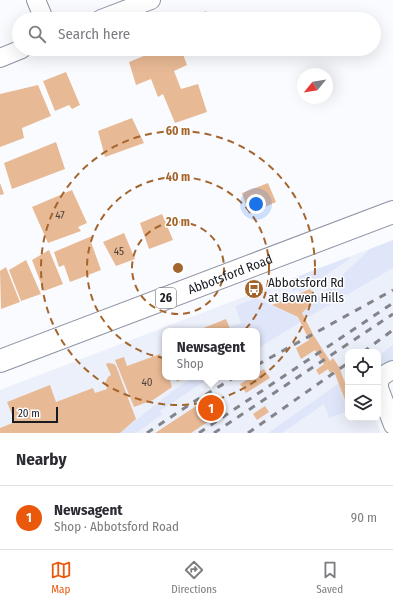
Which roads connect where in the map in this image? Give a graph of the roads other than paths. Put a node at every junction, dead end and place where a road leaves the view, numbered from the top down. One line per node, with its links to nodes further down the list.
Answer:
1 (36, 0): 3 (street)
2 (151, 0): 4 (street)
3 (41, 12)
4 (119, 12)
5 (12, 53): 6 (street)
6 (0, 58)
7 (393, 212): 8 (highway, Abbotsford Road / 26)
8 (0, 361)
9 (386, 375): 10 (street)
10 (393, 425)

